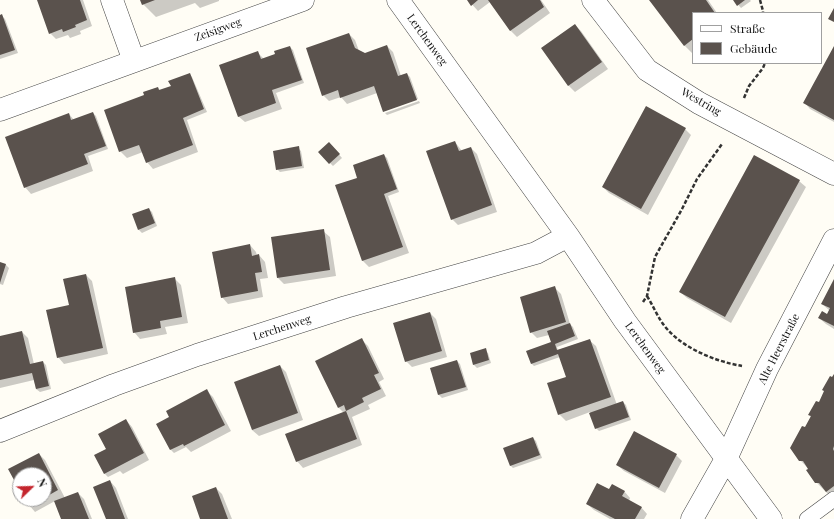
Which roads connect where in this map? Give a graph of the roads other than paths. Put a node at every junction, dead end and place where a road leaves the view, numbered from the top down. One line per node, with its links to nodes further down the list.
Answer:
1 (112, 0): 5 (street)
2 (303, 0): 5 (street, Zeisigweg)
3 (398, 0): 8 (street, Lerchenweg)
4 (593, 0): 7 (street, Westring)
5 (134, 61): 6 (street, Zeisigweg)
6 (0, 110)
7 (834, 174)
8 (568, 236): 10 (street, Lerchenweg); 11 (street, Lerchenweg)
9 (834, 240): 11 (street, Alte Heerstraße)
10 (0, 431)
11 (726, 459): 13 (street, Alte Heerstraße); 14 (street, Lerchenweg)
12 (834, 499): 15 (lane)
13 (692, 519)
14 (771, 519)
15 (807, 519)

